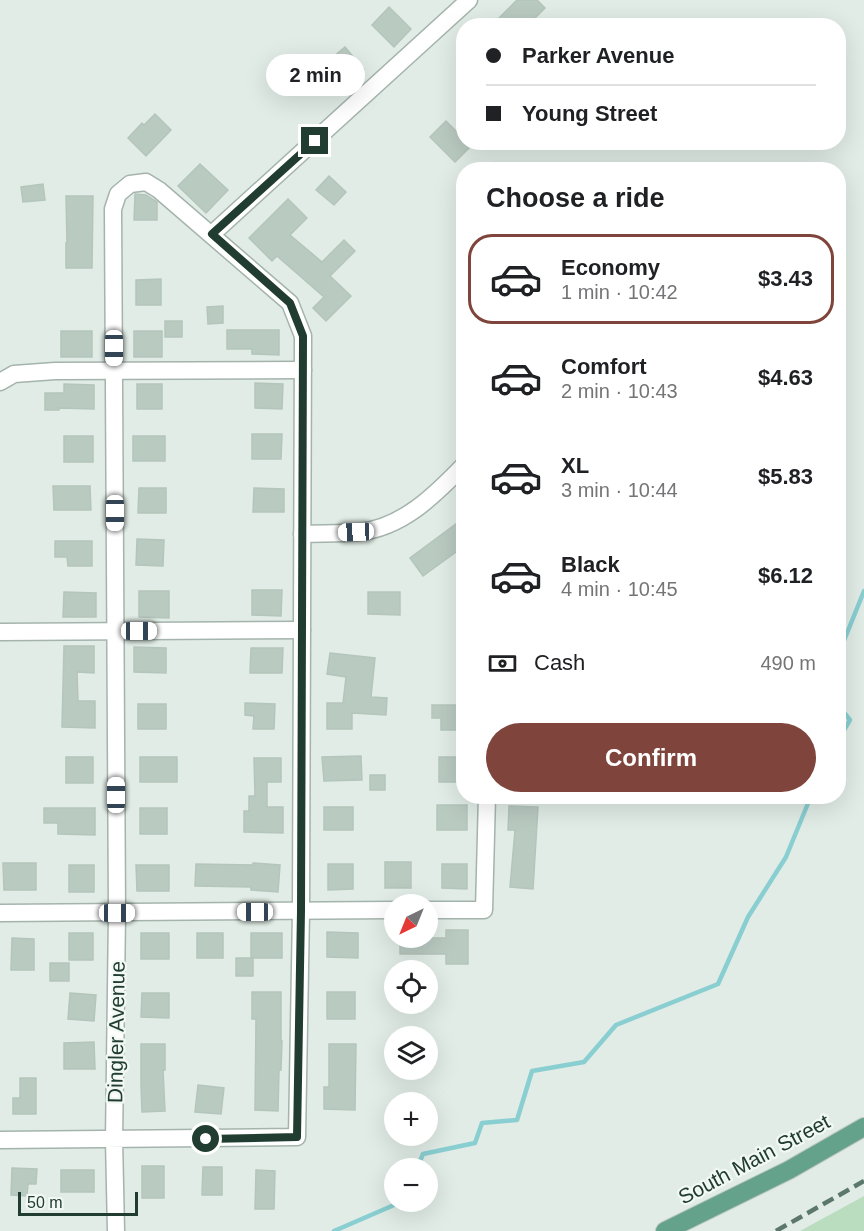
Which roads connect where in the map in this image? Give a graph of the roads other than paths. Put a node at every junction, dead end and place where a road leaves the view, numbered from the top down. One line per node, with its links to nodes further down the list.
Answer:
1 (469, 0): 2 (street)
2 (212, 234): 3 (street); 4 (street, Dingler Avenue)
3 (303, 370): 4 (street); 7 (street)
4 (114, 371): 5 (street); 9 (street, Dingler Avenue)
5 (0, 382)
6 (456, 474): 7 (street)
7 (302, 534): 8 (street)
8 (302, 630): 9 (street); 14 (street)
9 (116, 631): 10 (street); 16 (street, Dingler Avenue)
10 (0, 632)
11 (486, 804): 13 (street)
12 (384, 910): 14 (street)
13 (438, 910)
14 (301, 911): 16 (street); 19 (street)
15 (0, 913): 16 (street)
16 (117, 913): 19 (street, Dingler Avenue)
17 (864, 1127): 21 (main road, South Main Street)
18 (0, 1140): 19 (street)
19 (114, 1140): 20 (street, Dingler Avenue)
20 (116, 1231)
21 (665, 1231)

